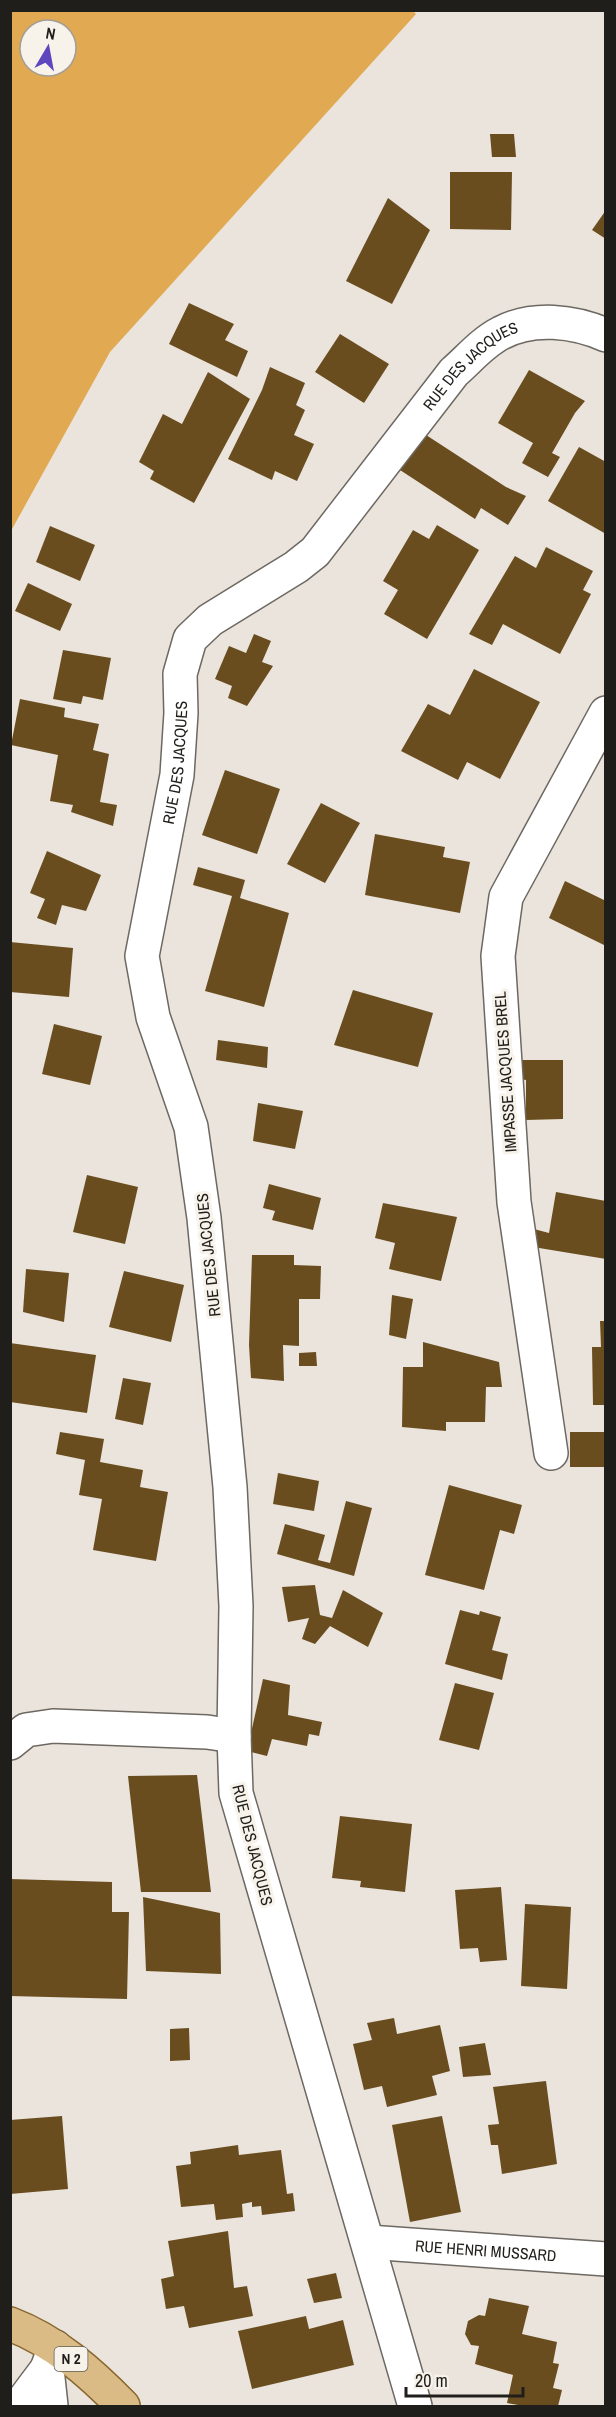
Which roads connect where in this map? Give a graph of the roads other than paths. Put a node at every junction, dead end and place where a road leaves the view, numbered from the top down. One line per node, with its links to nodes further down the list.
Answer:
1 (606, 335): 4 (street, RUE DES JACQUES)
2 (606, 713): 3 (street, IMPASSE JACQUES BREL)
3 (551, 1454)
4 (234, 1736): 5 (street); 6 (street, RUE DES JACQUES)
5 (10, 1743)
6 (368, 2242): 7 (street, RUE HENRI MUSSARD); 13 (street, RUE DES JACQUES)
7 (606, 2259)
8 (10, 2324): 9 (main road, N 2)
9 (51, 2358): 10 (street); 11 (street); 12 (main road, N 2)
10 (23, 2406)
11 (51, 2406)
12 (123, 2406)
13 (415, 2406)

